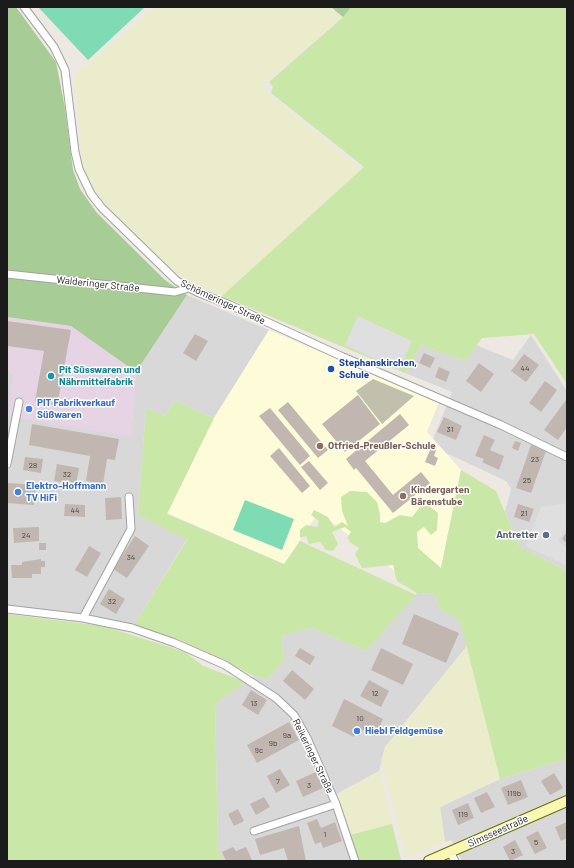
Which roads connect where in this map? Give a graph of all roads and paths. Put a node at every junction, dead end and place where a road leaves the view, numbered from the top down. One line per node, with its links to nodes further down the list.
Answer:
1 (24, 7): 3 (street, Schömeringer Straße)
2 (7, 274): 3 (street, Walderinger Straße)
3 (188, 288): 5 (street, Schömeringer Straße)
4 (18, 402): 6 (street)
5 (567, 457)
6 (7, 464)
7 (129, 497): 9 (street)
8 (7, 610): 9 (street, Reikeringer Straße)
9 (83, 618): 11 (street, Reikeringer Straße)
10 (567, 801): 13 (main road, Simsseestraße)
11 (336, 804): 12 (street); 14 (street, Reikeringer Straße)
12 (254, 831)
13 (452, 857): 15 (main road, Simsseestraße)
14 (355, 861)
15 (429, 861)

